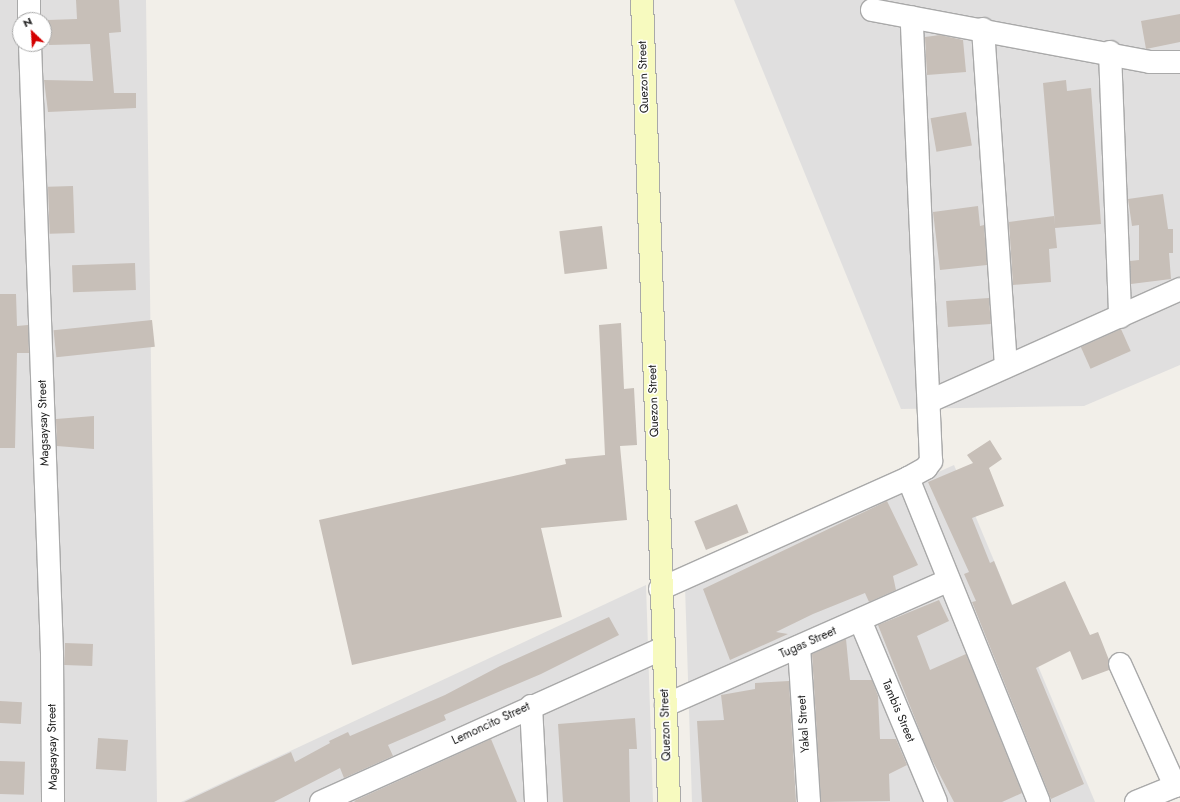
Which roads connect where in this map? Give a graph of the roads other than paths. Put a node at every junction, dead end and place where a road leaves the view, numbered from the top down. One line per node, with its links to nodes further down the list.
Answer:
1 (29, 0): 4 (street)
2 (642, 0): 16 (street, Quezon Street)
3 (872, 10): 5 (street)
4 (29, 12)
5 (912, 17): 6 (street); 13 (street)
6 (983, 30): 8 (street); 12 (street)
7 (30, 52): 24 (street, Magsaysay Street)
8 (1110, 52): 9 (street); 11 (street)
9 (1180, 62)
10 (1180, 289): 11 (street)
11 (1120, 317): 12 (street)
12 (1006, 366): 13 (street)
13 (930, 401): 14 (street)
14 (908, 478): 15 (street); 16 (street)
15 (949, 580): 17 (street, Tugas Street); 30 (street)
16 (660, 589): 19 (street, Quezon Street)
17 (860, 620): 18 (street, Tugas Street); 29 (street, Tambis Street)
18 (798, 647): 21 (street, Tugas Street); 28 (street, Yakal Street)
19 (663, 648): 21 (street, Quezon Street); 22 (street, Lemoncito Street)
20 (1120, 664): 23 (street)
21 (666, 705): 27 (street, Quezon Street)
22 (531, 706): 25 (street, Lemoncito Street); 26 (street)
23 (1178, 785): 31 (street)
24 (53, 802)
25 (321, 802)
26 (536, 802)
27 (669, 802)
28 (809, 802)
29 (936, 802)
30 (1039, 802)
31 (1136, 802)

